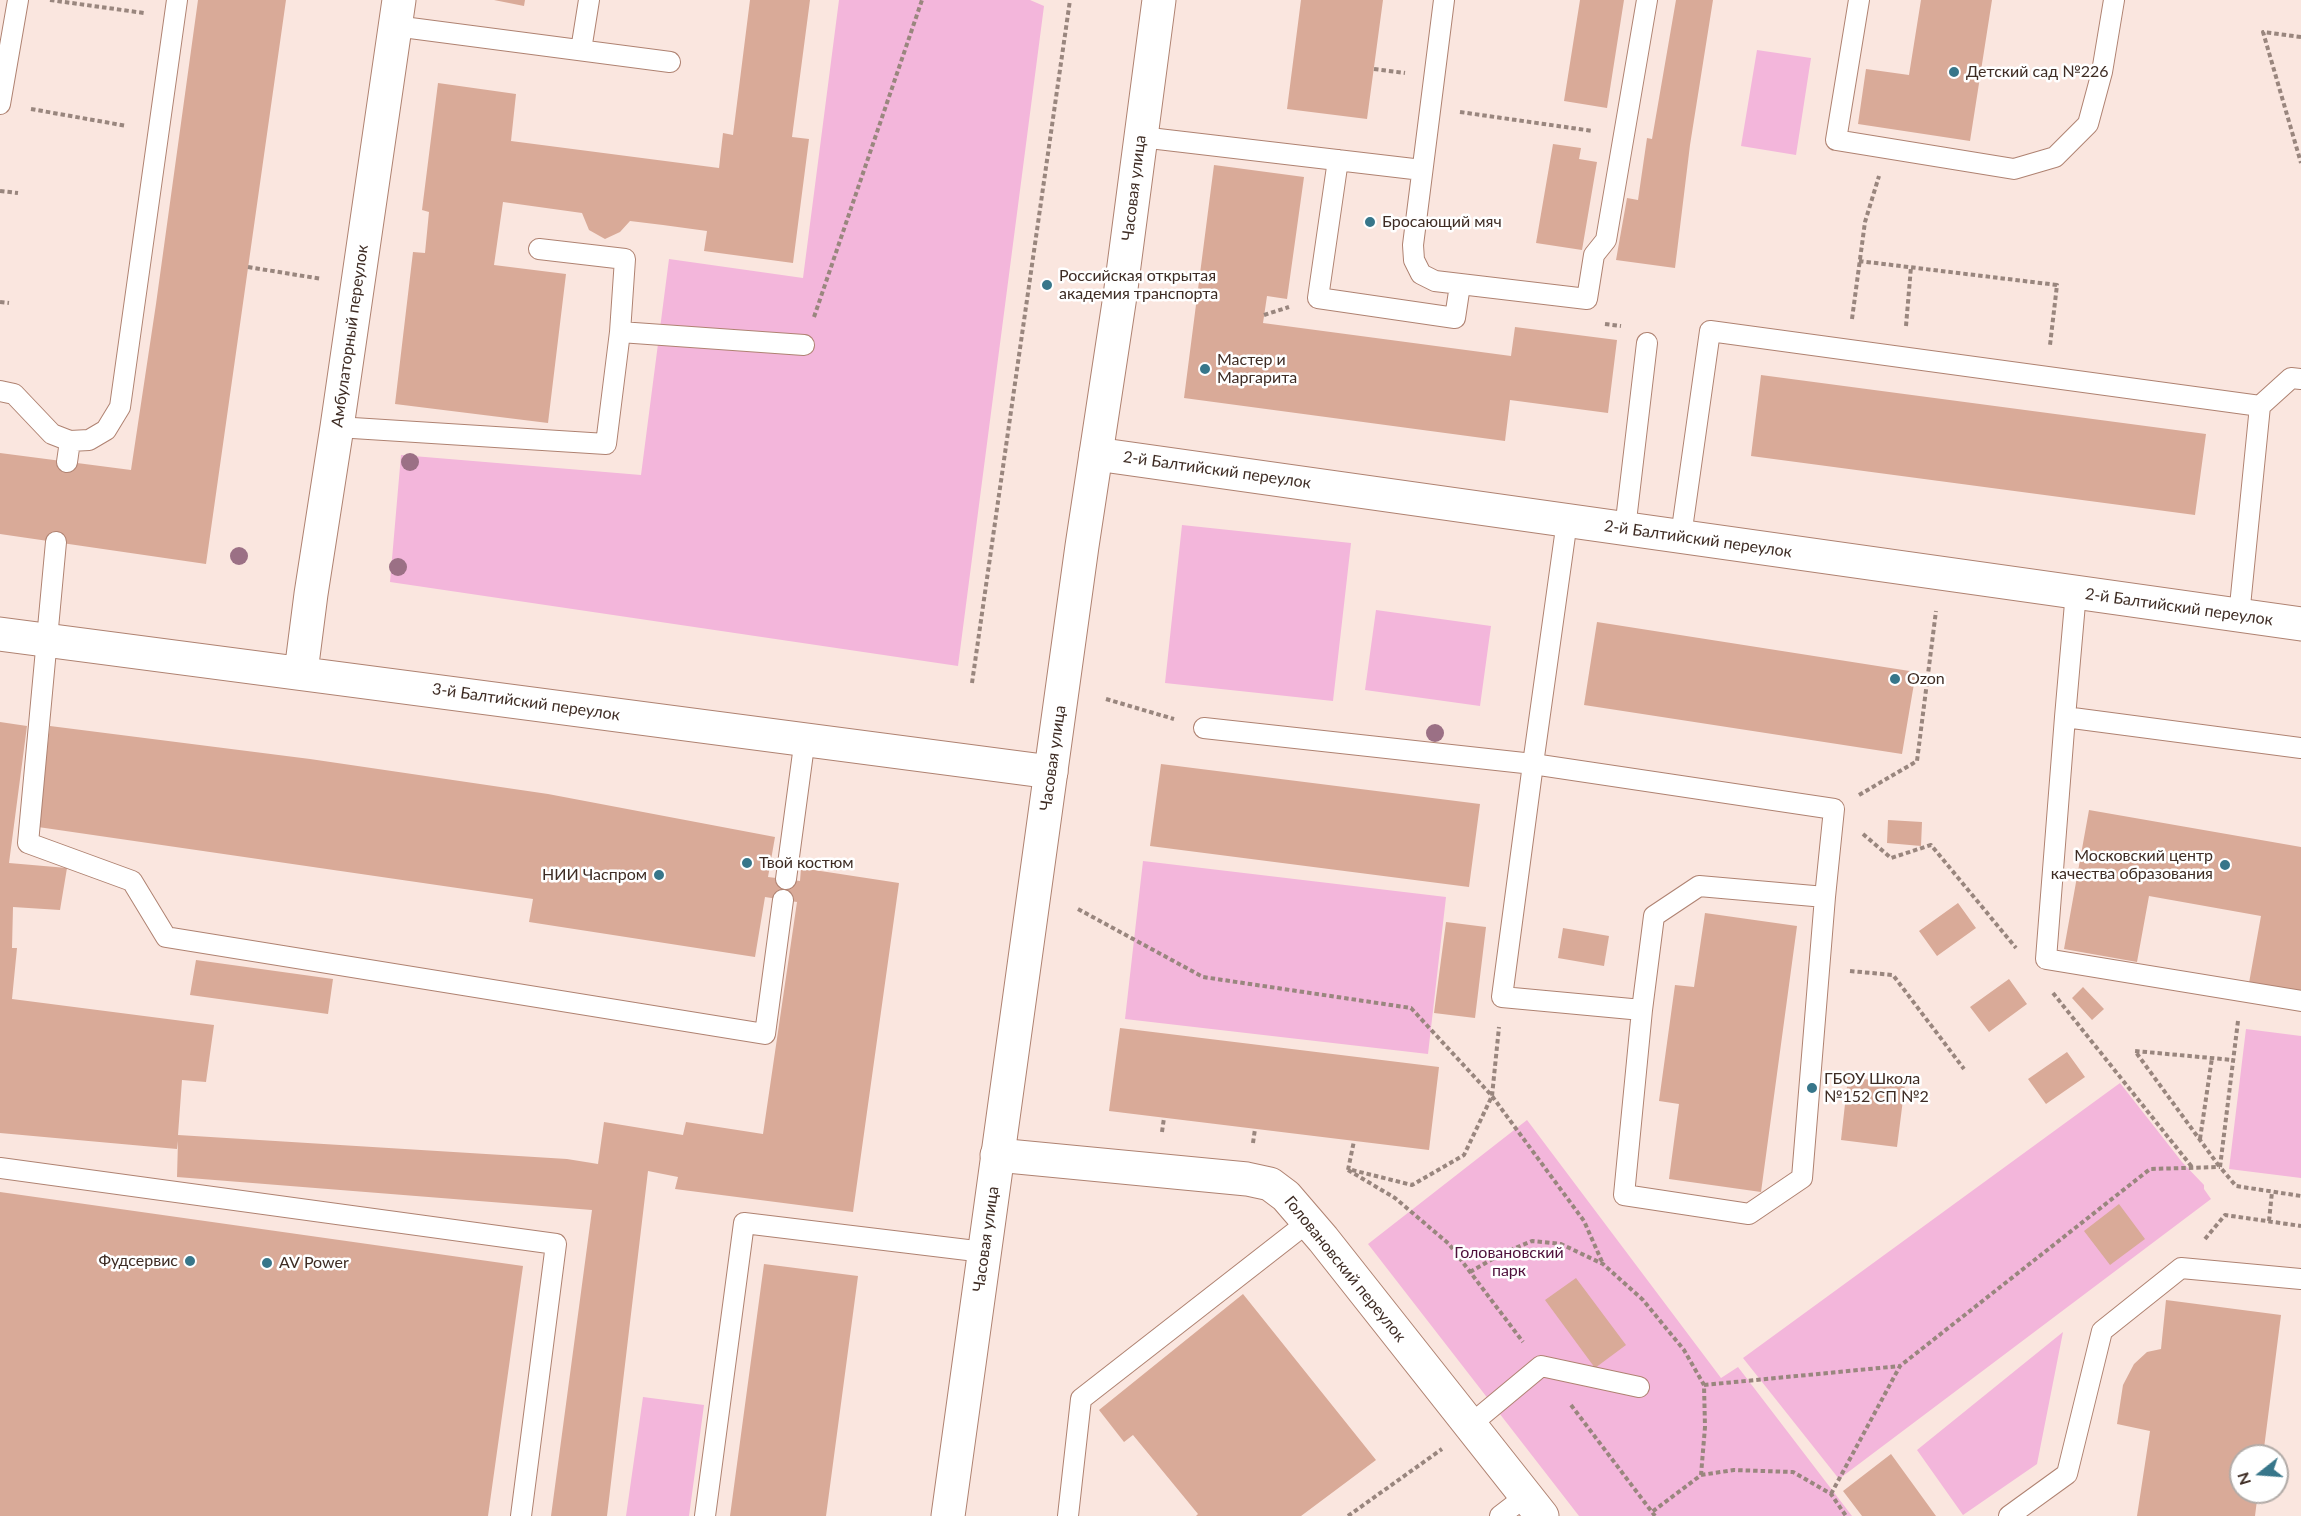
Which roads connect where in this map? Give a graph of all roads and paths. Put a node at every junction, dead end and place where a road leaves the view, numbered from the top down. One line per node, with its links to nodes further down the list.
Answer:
1 (18, 0): 16 (lane)
2 (50, 0): 11 (path)
3 (589, 0): 14 (lane)
4 (922, 0): 38 (path)
5 (1070, 0): 60 (path)
6 (1159, 0): 20 (street, Часовая улица)
7 (1444, 0): 17 (lane)
8 (1647, 0): 19 (lane)
9 (1859, 0): 21 (lane)
10 (2114, 0): 21 (lane)
11 (176, 8): 18 (lane)
12 (397, 13): 14 (lane); 45 (street, Амбулаторный переулок)
13 (2301, 37): 23 (path)
14 (581, 50): 15 (lane)
15 (670, 62)
16 (0, 104): 18 (path)
17 (1431, 108): 19 (path); 24 (lane)
18 (159, 131): 46 (lane)
19 (1623, 135): 33 (lane)
20 (1141, 137): 22 (lane); 47 (street, Часовая улица)
21 (1887, 148): 28 (path)
22 (1338, 160): 24 (lane); 32 (lane)
23 (2301, 163)
24 (1422, 170): 32 (lane)
25 (0, 190): 26 (path)
26 (18, 193)
27 (539, 249): 36 (lane)
28 (1859, 261): 30 (path); 39 (path)
29 (248, 267): 31 (path)
30 (1911, 267): 40 (path); 41 (path)
31 (323, 279)
32 (1460, 285): 33 (lane)
33 (1587, 299): 37 (path)
34 (0, 302): 35 (path)
35 (9, 303)
36 (620, 332): 38 (lane); 45 (lane)
37 (1647, 343): 50 (lane)
38 (804, 345)
39 (1848, 350): 40 (lane); 51 (lane)
40 (1903, 357): 41 (lane)
41 (2047, 377): 44 (lane)
42 (2301, 379): 44 (lane)
43 (0, 391): 46 (lane)
44 (2260, 406): 55 (lane)
45 (337, 427): 59 (street, Амбулаторный переулок)
46 (70, 441): 48 (lane)
47 (1095, 454): 49 (street, 2-й Балтийский переулок); 67 (street, Часовая улица)
48 (67, 462)
49 (1567, 520): 50 (street, 2-й Балтийский переулок); 66 (lane)
50 (1625, 529): 51 (street, 2-й Балтийский переулок)
51 (1681, 536): 53 (street, 2-й Балтийский переулок)
52 (56, 543): 58 (lane)
53 (1940, 572): 54 (street, 2-й Балтийский переулок); 68 (path)
54 (2076, 592): 55 (street, 2-й Балтийский переулок); 62 (lane)
55 (2239, 616): 56 (street, 2-й Балтийский переулок)
56 (2301, 624)
57 (0, 634): 58 (street, 3-й Балтийский переулок)
58 (48, 640): 59 (street, 3-й Балтийский переулок); 71 (lane)
59 (301, 672): 64 (street, 3-й Балтийский переулок)
60 (972, 683)
61 (1106, 699): 63 (path)
62 (2065, 717): 65 (lane); 75 (lane)
63 (1204, 728): 66 (lane)
64 (805, 738): 67 (street, 3-й Балтийский переулок); 69 (lane)
65 (2301, 748)
66 (1533, 764): 68 (lane); 74 (lane)
67 (1051, 772): 84 (street, Часовая улица)
68 (1834, 809): 70 (lane)
69 (786, 879)
70 (1825, 897): 73 (lane); 76 (lane)
71 (783, 900)
72 (1078, 909): 81 (path)
73 (1820, 968): 76 (lane); 80 (path)
74 (1502, 997): 76 (lane); 81 (path)
75 (2301, 1001)
76 (1642, 1011)
77 (2248, 1022): 79 (path)
78 (2212, 1058): 79 (path); 82 (path); 82 (path)
79 (2233, 1060): 85 (path)
80 (1964, 1069)
81 (1492, 1095): 87 (path); 95 (path)
82 (2200, 1140): 85 (path)
83 (1354, 1141): 87 (path)
84 (997, 1155): 92 (street, Головановский переулок); 94 (street, Часовая улица)
85 (2220, 1167): 88 (path); 99 (path)
86 (0, 1168): 107 (lane)
87 (1348, 1170): 96 (path)
88 (2272, 1192): 89 (path); 91 (path)
89 (2301, 1196)
90 (2225, 1215): 91 (path)
91 (2269, 1221): 93 (path)
92 (1308, 1222): 102 (street, Головановский переулок); 110 (lane)
93 (2301, 1226)
94 (984, 1252): 108 (lane); 109 (street, Часовая улица)
95 (1603, 1264): 96 (path); 100 (path)
96 (1470, 1272): 98 (path)
97 (2301, 1279): 114 (lane)
98 (1541, 1366): 101 (lane); 102 (lane); 106 (path)
99 (1900, 1366): 100 (path); 104 (path)
100 (1704, 1385): 103 (path)
101 (1639, 1387)
102 (1470, 1425): 105 (street, Головановский переулок); 111 (path)
103 (1701, 1475): 104 (path); 106 (path)
104 (1831, 1494): 113 (path)
105 (1534, 1506): 112 (lane)
106 (1653, 1514)
107 (521, 1516)
108 (705, 1516)
109 (948, 1516)
110 (1068, 1516)
111 (1348, 1516)
112 (1500, 1516)
113 (1846, 1516)
114 (2010, 1516)

